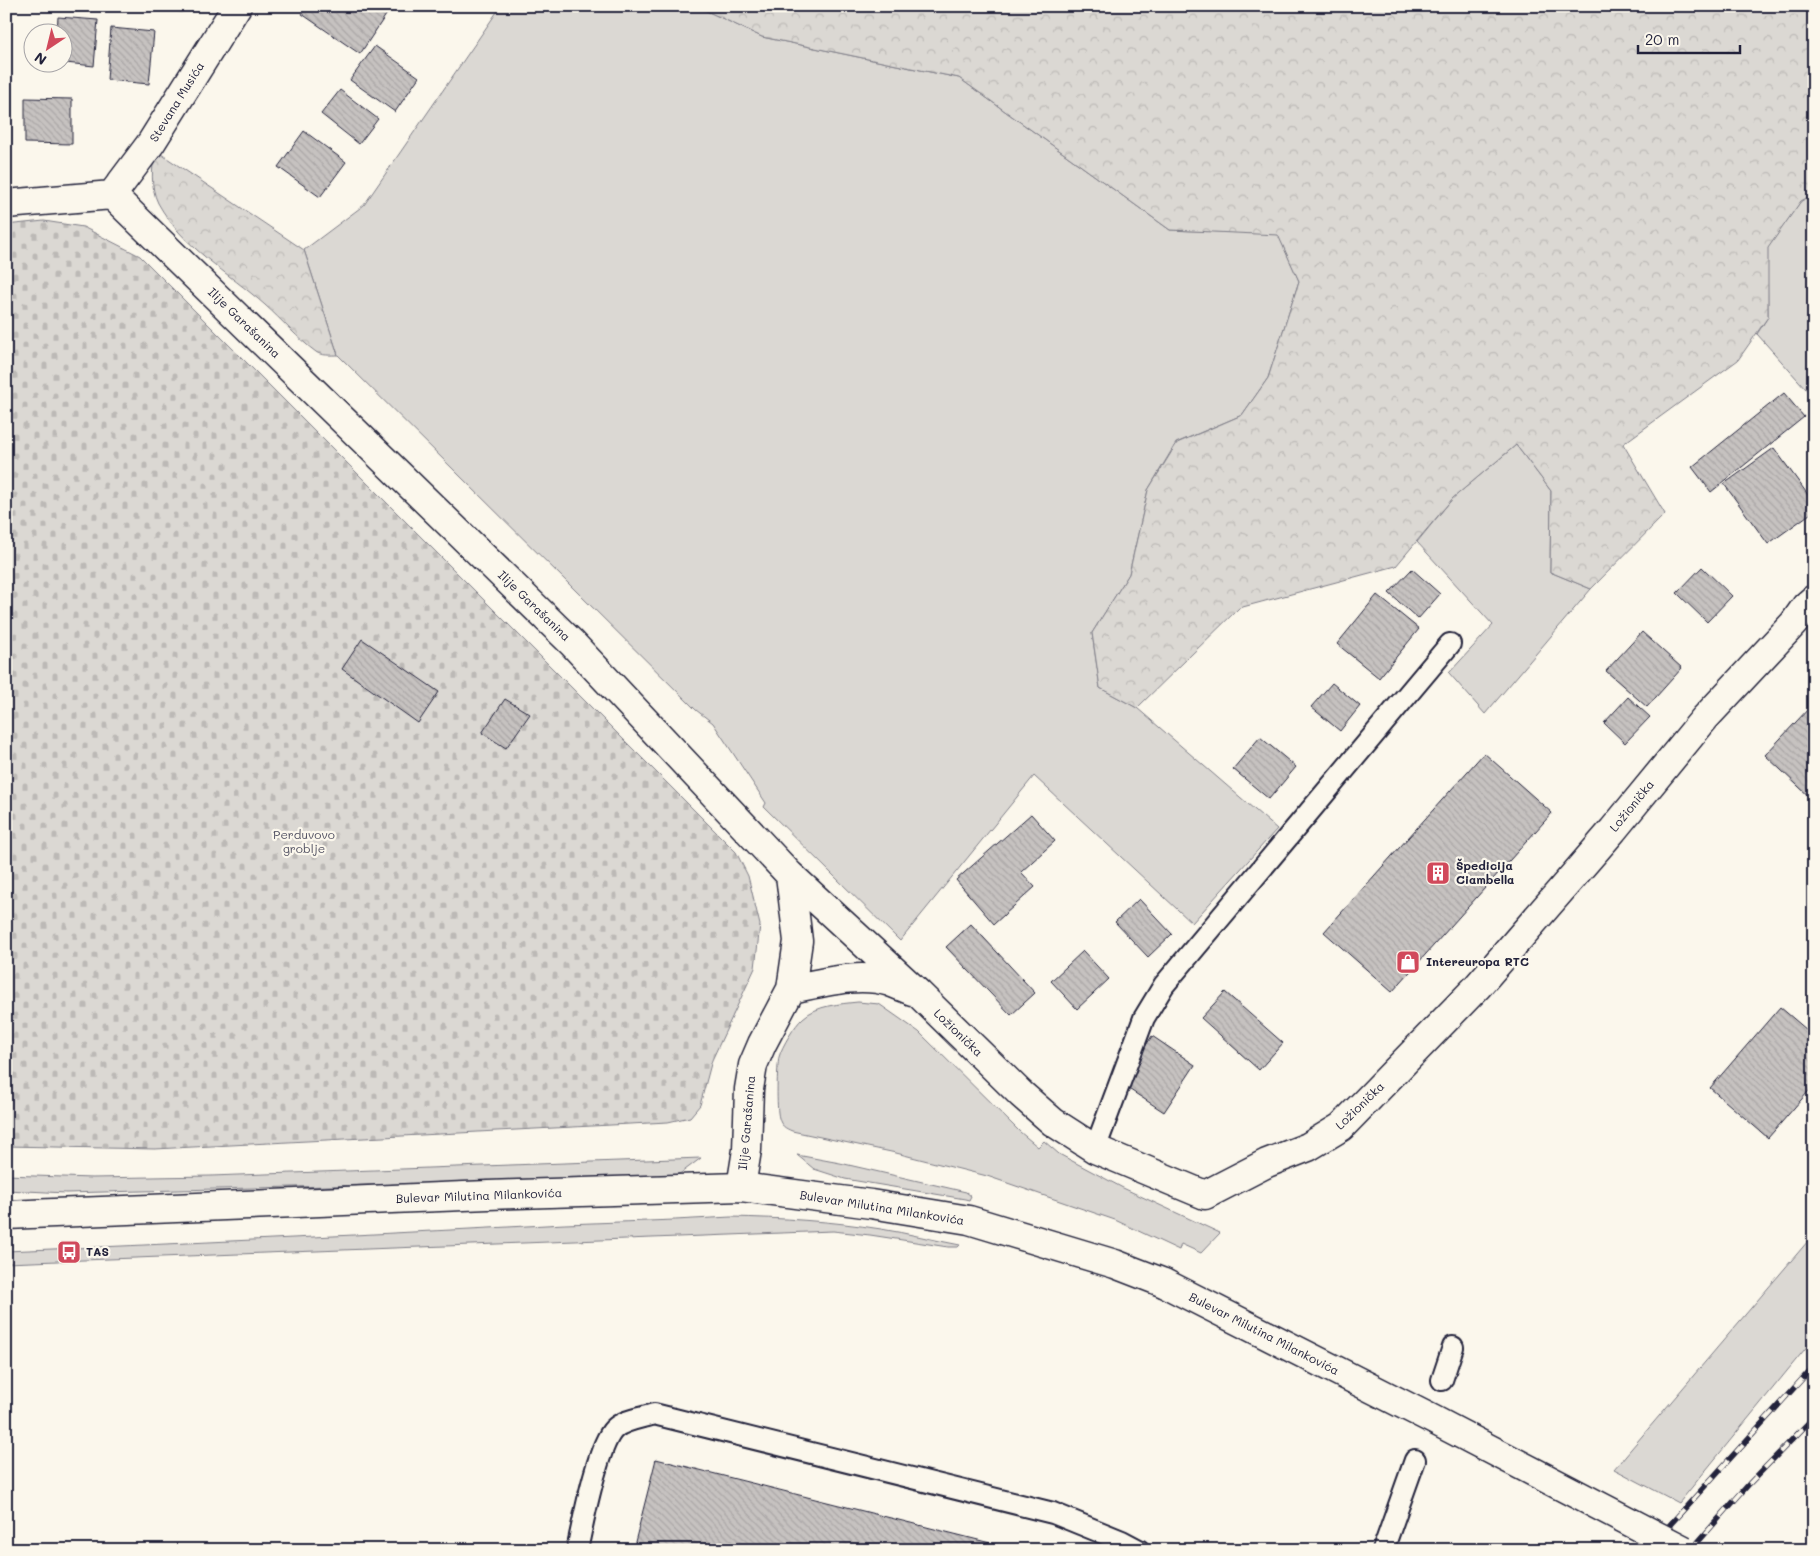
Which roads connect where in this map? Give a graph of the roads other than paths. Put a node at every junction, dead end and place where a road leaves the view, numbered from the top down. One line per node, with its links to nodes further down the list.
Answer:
1 (237, 6): 2 (street, Stevana Musića)
2 (112, 195): 3 (street); 6 (street, Ilije Garašanina)
3 (6, 204)
4 (1814, 599): 9 (street, Ložionička)
5 (1450, 644): 9 (lane)
6 (790, 875): 7 (street, Ilije Garašanina); 8 (street, Ložionička)
7 (791, 989): 8 (street); 10 (street, Ilije Garašanina)
8 (919, 994): 9 (street, Ložionička)
9 (1095, 1149)
10 (741, 1187): 11 (street, Bulevar Milutina Milankovića); 18 (street, Bulevar Milutina Milankovića, bridge)
11 (6, 1214)
12 (1453, 1347): 13 (lane)
13 (1442, 1380)
14 (1414, 1460): 17 (lane)
15 (577, 1550): 16 (lane)
16 (1139, 1550)
17 (1383, 1550)
18 (1684, 1550)

